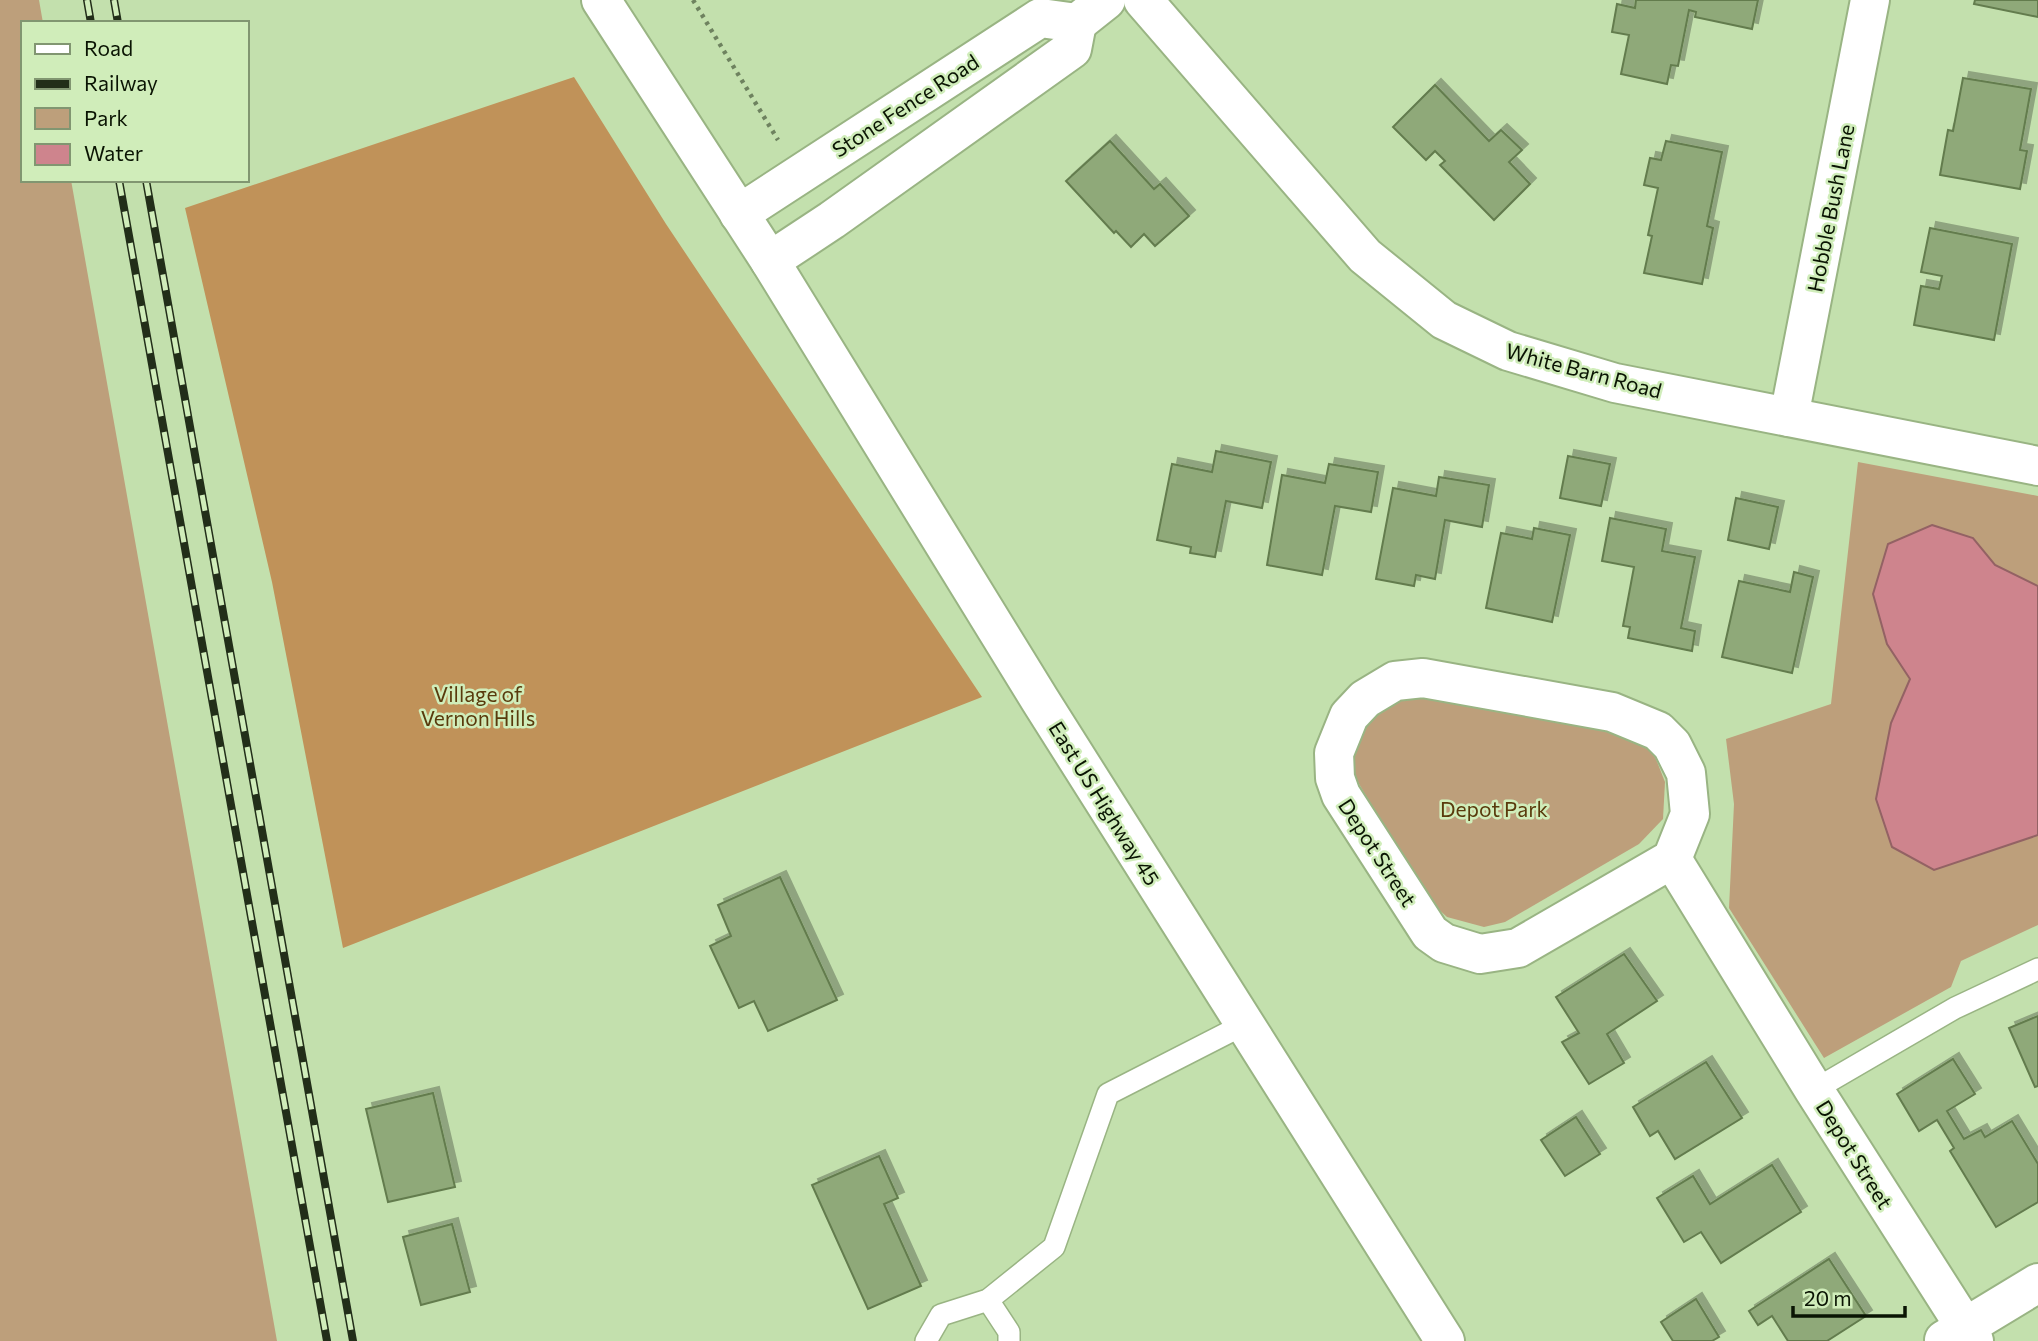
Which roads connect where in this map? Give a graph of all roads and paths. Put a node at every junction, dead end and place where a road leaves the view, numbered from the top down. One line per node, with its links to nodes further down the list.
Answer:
1 (601, 0): 7 (street, East US Highway 45)
2 (693, 0): 6 (path)
3 (1143, 0): 9 (street, White Barn Road)
4 (1870, 0): 9 (street, Hobble Bush Lane)
5 (1092, 11): 7 (street, Stone Fence Road); 8 (street, Stone Fence Road)
6 (778, 139)
7 (739, 214): 8 (street, East US Highway 45)
8 (770, 261): 13 (street, East US Highway 45)
9 (1789, 417): 10 (street, White Barn Road)
10 (2038, 466)
11 (1672, 859): 11 (street, Depot Street); 14 (street, Depot Street)
12 (2038, 970): 14 (lane)
13 (1245, 1024): 16 (lane); 20 (street, East US Highway 45)
14 (1814, 1090): 17 (street, Depot Street)
15 (2038, 1283): 17 (street)
16 (988, 1300): 18 (lane); 19 (lane)
17 (1960, 1336)
18 (926, 1341)
19 (1009, 1341)
20 (1445, 1341)

